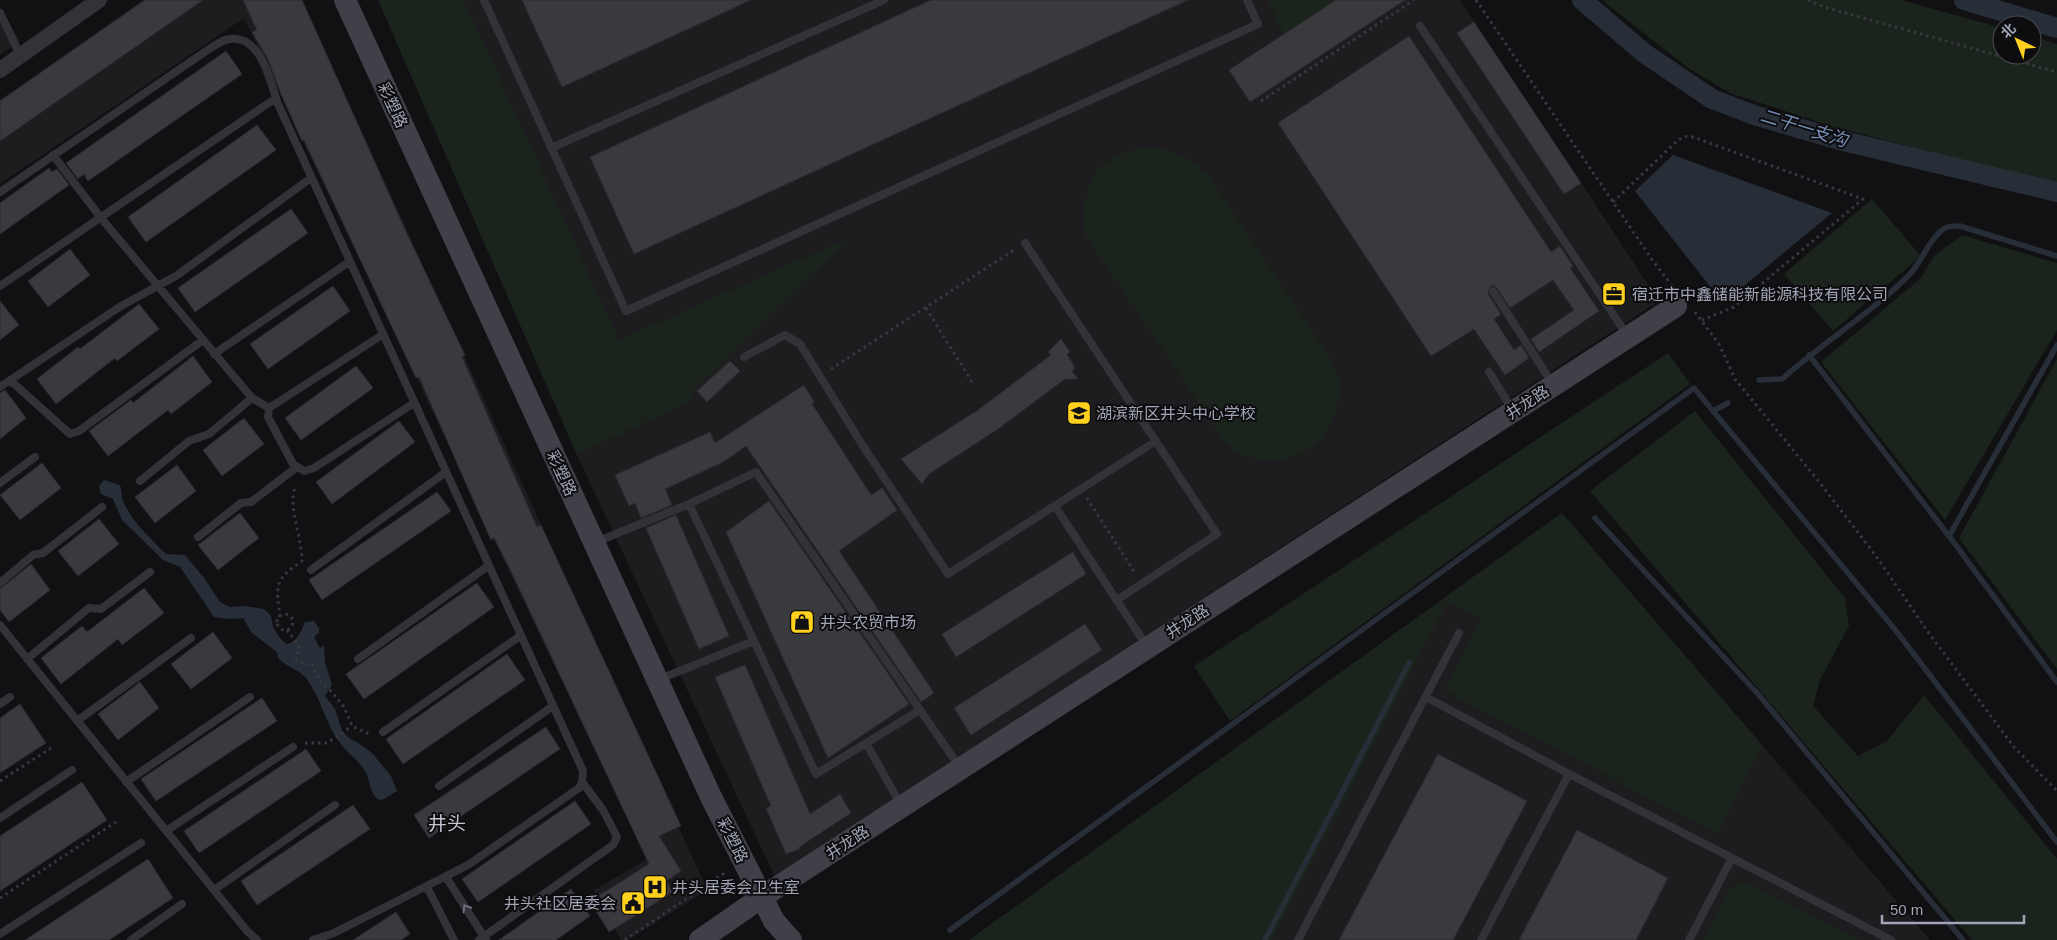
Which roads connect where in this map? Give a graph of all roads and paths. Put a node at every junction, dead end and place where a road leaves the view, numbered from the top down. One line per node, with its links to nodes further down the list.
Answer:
1 (99, 0): 11 (street)
2 (345, 0): 56 (street, 彩塑路)
3 (484, 0): 16 (lane)
4 (884, 0): 16 (lane)
5 (1247, 0): 16 (lane)
6 (1414, 0): 15 (path)
7 (1476, 0): 20 (path)
8 (1808, 0): 13 (path)
9 (0, 13): 11 (lane)
10 (1420, 26): 31 (lane)
11 (20, 56): 12 (street)
12 (0, 70)
13 (2057, 72)
14 (276, 98): 17 (lane); 18 (lane); 21 (lane)
15 (1261, 101)
16 (551, 148)
17 (53, 156): 19 (lane); 21 (lane)
18 (311, 178): 23 (lane); 25 (lane)
19 (0, 192)
20 (1613, 202): 27 (path); 29 (path)
21 (100, 218): 24 (lane); 25 (lane)
22 (1025, 243): 28 (path); 45 (lane)
23 (350, 262): 30 (lane); 33 (lane)
24 (0, 286)
25 (158, 286): 32 (lane); 37 (lane)
26 (1493, 291): 39 (lane)
27 (1680, 304): 29 (path); 31 (street, 井龙路)
28 (926, 308): 36 (path); 38 (path)
29 (1702, 320): 93 (path)
30 (382, 334): 42 (lane); 43 (lane)
31 (1628, 337): 39 (street, 井龙路)
32 (203, 340): 33 (lane); 37 (lane)
33 (214, 354): 41 (lane)
34 (744, 357): 36 (lane)
35 (1489, 372): 44 (lane)
36 (820, 376): 53 (lane)
37 (11, 381): 40 (lane)
38 (972, 382)
39 (1554, 385): 44 (street, 井龙路)
40 (0, 387)
41 (252, 398): 43 (lane); 49 (lane)
42 (414, 403): 47 (lane); 48 (lane)
43 (269, 408): 47 (lane)
44 (1513, 411): 70 (street, 井龙路)
45 (1156, 441): 51 (lane); 61 (lane)
46 (35, 457): 50 (lane)
47 (301, 469): 55 (lane); 63 (path)
48 (446, 472): 57 (lane); 58 (lane)
49 (140, 481)
50 (0, 483)
51 (1081, 489): 53 (lane); 61 (path)
52 (689, 504): 56 (lane); 69 (lane); 79 (lane)
53 (1055, 506): 62 (lane)
54 (102, 507): 60 (lane)
55 (198, 536)
56 (594, 542): 73 (street, 彩塑路)
57 (488, 566): 67 (lane); 72 (lane)
58 (311, 570)
59 (150, 572): 71 (lane)
60 (0, 583)
61 (1142, 584): 62 (lane)
62 (1117, 600): 70 (lane)
63 (280, 617): 65 (path); 65 (path)
64 (0, 625): 71 (lane)
65 (287, 630): 81 (path)
66 (1459, 633): 76 (lane)
67 (520, 636): 78 (lane); 82 (lane)
68 (191, 638): 80 (lane)
69 (754, 640): 73 (lane); 83 (lane)
70 (1147, 647): 86 (street, 井龙路)
71 (27, 659): 80 (lane)
72 (358, 659)
73 (658, 680): 101 (street, 彩塑路)
74 (10, 697): 77 (lane)
75 (250, 697): 90 (lane)
76 (1426, 697): 88 (lane); 117 (lane)
77 (0, 704)
78 (553, 706): 91 (lane); 92 (lane)
79 (920, 710): 83 (lane); 86 (lane)
80 (77, 721): 90 (lane)
81 (352, 726): 82 (path); 84 (path)
82 (382, 732)
83 (866, 743): 95 (lane)
84 (292, 747): 98 (lane)
85 (51, 748): 89 (path)
86 (960, 768): 95 (street, 井龙路)
87 (72, 770): 96 (lane)
88 (1569, 774): 100 (lane); 118 (lane)
89 (0, 781)
90 (126, 782): 98 (lane)
91 (582, 782): 102 (lane); 109 (lane)
92 (439, 786)
93 (2057, 791)
94 (335, 806): 104 (lane)
95 (902, 806): 105 (street, 井龙路)
96 (0, 818)
97 (116, 822): 106 (path)
98 (166, 831): 104 (lane)
99 (142, 843): 108 (lane)
100 (1732, 858): 119 (lane); 120 (lane)
101 (743, 861): 105 (street, 彩塑路); 114 (path)
102 (446, 877): 103 (lane); 109 (lane, one-way to 102)
103 (427, 887): 112 (lane); 113 (lane)
104 (214, 890): 111 (lane)
105 (762, 897): 115 (street, 井龙路); 116 (street, 彩塑路)
106 (0, 898)
107 (182, 904): 110 (lane)
108 (0, 934)
109 (483, 939)
110 (131, 940)
111 (257, 940)
112 (313, 940)
113 (454, 940)
114 (625, 940)
115 (700, 940)
116 (790, 940)
117 (1298, 940)
118 (1481, 940)
119 (1689, 940)
120 (1891, 940)

